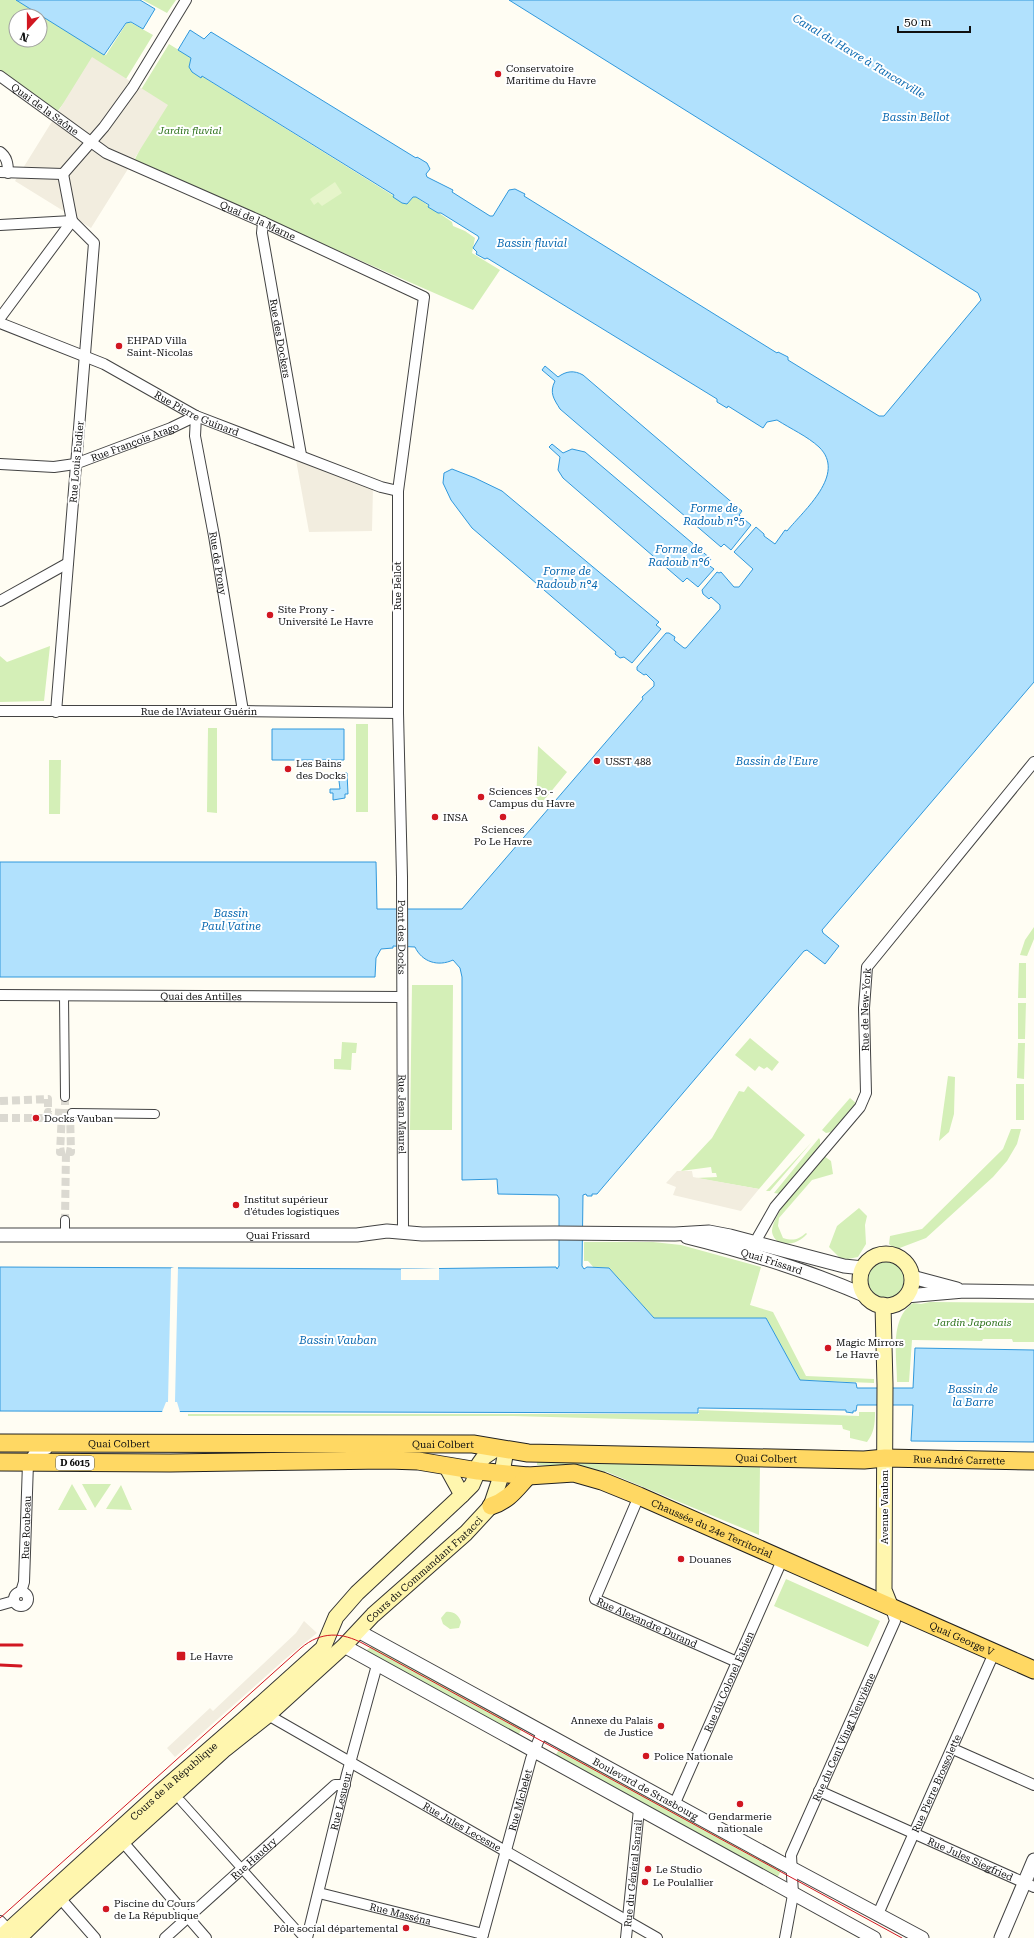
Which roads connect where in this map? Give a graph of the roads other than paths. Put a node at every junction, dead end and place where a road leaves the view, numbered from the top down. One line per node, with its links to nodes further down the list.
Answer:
1 (186, 0): 3 (street)
2 (0, 76): 3 (street, Quai de la Saône)
3 (91, 143): 6 (street); 8 (street, Quai de la Marne)
4 (0, 152): 5 (street)
5 (6, 170): 6 (street)
6 (63, 174): 7 (street)
7 (72, 221): 9 (street); 11 (street); 13 (street, Rue Louis Eudier)
8 (263, 222): 10 (street, Quai de la Marne); 15 (street, Rue des Dockers)
9 (0, 225)
10 (424, 297): 18 (street, Rue Bellot)
11 (0, 318)
12 (0, 323): 13 (street, Rue Pierre Guinard)
13 (84, 357): 14 (street, Rue Pierre Guinard); 17 (street, Rue Louis Eudier)
14 (196, 416): 15 (street, Rue Pierre Guinard); 17 (street, Rue François Arago); 22 (street, Rue de Prony)
15 (301, 455): 18 (street, Rue Pierre Guinard)
16 (0, 464): 17 (street, Rue François Arago)
17 (75, 464): 19 (street, Rue Louis Eudier)
18 (398, 491): 24 (street, Rue Bellot)
19 (68, 562): 20 (street); 23 (street, Rue Louis Eudier)
20 (0, 602)
21 (0, 711): 23 (street, Rue de l'Aviateur Guérin)
22 (243, 711): 23 (street, Rue de l'Aviateur Guérin); 24 (street, Rue de l'Aviateur Guérin)
23 (56, 712)
24 (398, 713): 26 (street, Rue Bellot)
25 (1034, 762): 37 (street, Rue de New-York)
26 (402, 877): 29 (street, Pont des Docks)
27 (0, 995): 28 (street, Quai des Antilles)
28 (64, 996): 29 (street, Quai des Antilles); 30 (street)
29 (402, 997): 34 (street, Rue Jean Maurel)
30 (65, 1097)
31 (72, 1113): 32 (street)
32 (155, 1114)
33 (65, 1220): 36 (street)
34 (403, 1232): 36 (street, Quai Frissard); 37 (street, Quai Frissard)
35 (0, 1236): 36 (street, Quai Frissard)
36 (65, 1236)
37 (755, 1249): 38 (street, Quai Frissard); 42 (street, Quai Frissard)
38 (863, 1268): 39 (main road); 42 (main road)
39 (912, 1277): 40 (street); 43 (main road)
40 (964, 1291): 41 (street); 43 (street)
41 (1034, 1292)
42 (866, 1296): 44 (main road)
43 (906, 1296): 44 (main road)
44 (883, 1306): 49 (main road, Avenue Vauban)
45 (0, 1443): 46 (main road, Quai Colbert / D 6015)
46 (64, 1443): 47 (main road, Quai Colbert / D 6015); 53 (street)
47 (117, 1443): 48 (main road, Quai Colbert); 52 (main road)
48 (502, 1449): 49 (main road, Quai Colbert); 55 (main road); 56 (main road)
49 (885, 1458): 50 (main road, Rue André Carrette); 63 (main road, Avenue Vauban)
50 (1034, 1461)
51 (0, 1462): 53 (main road, Quai Colbert / D 6015)
52 (141, 1462): 53 (main road, Quai Colbert / D 6015); 54 (main road, Quai Colbert)
53 (28, 1463): 62 (street, Rue Roubeau)
54 (446, 1466): 55 (main road, Quai Colbert); 58 (main road)
55 (478, 1471): 56 (main road, Quai Colbert); 58 (main road)
56 (502, 1473): 57 (main road, Quai Colbert); 60 (main road)
57 (528, 1476): 59 (main road, Chaussée du 24e Territorial); 60 (main road)
58 (462, 1495): 64 (main road)
59 (639, 1496): 61 (main road, Chaussée du 24e Territorial); 69 (street, Rue Alexandre Durand)
60 (491, 1506): 66 (main road, Cours du Commandant Fratacci)
61 (783, 1558): 63 (main road, Chaussée du 24e Territorial); 69 (street, Rue du Colonel Fabien)
62 (0, 1604)
63 (890, 1606): 68 (main road, Quai George V); 79 (street, Rue du Cent Vingt Neuvième)
64 (336, 1617): 65 (main road, Cours de la République); 66 (main road)
65 (330, 1634): 67 (main road); 96 (main road, Cours de la République)
66 (364, 1635): 67 (main road, Cours de la République); 73 (street, Boulevard de Strasbourg)
67 (344, 1646): 70 (street, Boulevard de Strasbourg); 72 (main road, Cours de la République)
68 (994, 1653): 71 (main road, Quai George V); 74 (street, Rue Pierre Brossolette)
69 (737, 1662): 81 (street, Rue du Colonel Fabien)
70 (377, 1665): 75 (street, Boulevard de Strasbourg); 76 (street, Rue Lesueur)
71 (1034, 1670)
72 (268, 1715): 76 (street, Rue Jules Lecesne); 84 (main road, Cours de la République)
73 (542, 1732): 75 (street, Rue Michelet); 81 (street, Boulevard de Strasbourg)
74 (953, 1749): 78 (street); 83 (street, Rue Pierre Brossolette)
75 (534, 1751): 82 (street, Boulevard de Strasbourg); 85 (street, Rue Michelet)
76 (351, 1764): 77 (street, Rue Lesueur); 85 (street, Rue Jules Lecesne)
77 (345, 1785): 88 (street, Rue Haudry); 90 (street, Rue Lesueur)
78 (1034, 1785)
79 (819, 1791): 83 (street, Rue Jules Siegfried); 87 (street, Rue du Cent Vingt Neuvième)
80 (181, 1801): 88 (street)
81 (674, 1805): 87 (street, Boulevard de Strasbourg)
82 (639, 1809): 91 (street, Boulevard de Strasbourg); 95 (street, Rue du Général Sarrail)
83 (915, 1834): 89 (street, Rue Jules Siegfried); 93 (street, Rue Pierre Brossolette)
84 (122, 1842): 92 (main road, Cours de la République); 94 (street)
85 (505, 1852): 95 (street, Rue Jules Lecesne); 97 (street, Rue Michelet)
86 (1034, 1860): 89 (street)
87 (792, 1868): 91 (street, Rue du Cent Vingt Neuvième); 93 (street, Boulevard de Strasbourg)
88 (241, 1870): 94 (street, Rue Haudry); 101 (street)
89 (1029, 1885): 108 (street)
90 (319, 1893): 97 (street, Rue Masséna); 102 (street, Rue Lesueur)
91 (793, 1895): 105 (street, Rue du Cent Vingt Neuvième); 106 (street, Boulevard de Strasbourg)
92 (60, 1898): 96 (main road, Cours de la République); 98 (street)
93 (878, 1914): 107 (street, Boulevard de Strasbourg)
94 (188, 1917): 99 (street, Rue Haudry); 100 (street)
95 (628, 1921): 103 (street, Rue du Général Sarrail); 104 (street, Rue Jules Lecesne)
96 (9, 1933)
97 (482, 1936)
98 (95, 1938)
99 (165, 1938)
100 (206, 1938)
101 (304, 1938)
102 (307, 1938)
103 (626, 1938)
104 (657, 1938)
105 (785, 1938)
106 (874, 1938)
107 (922, 1938)
108 (1001, 1938)

